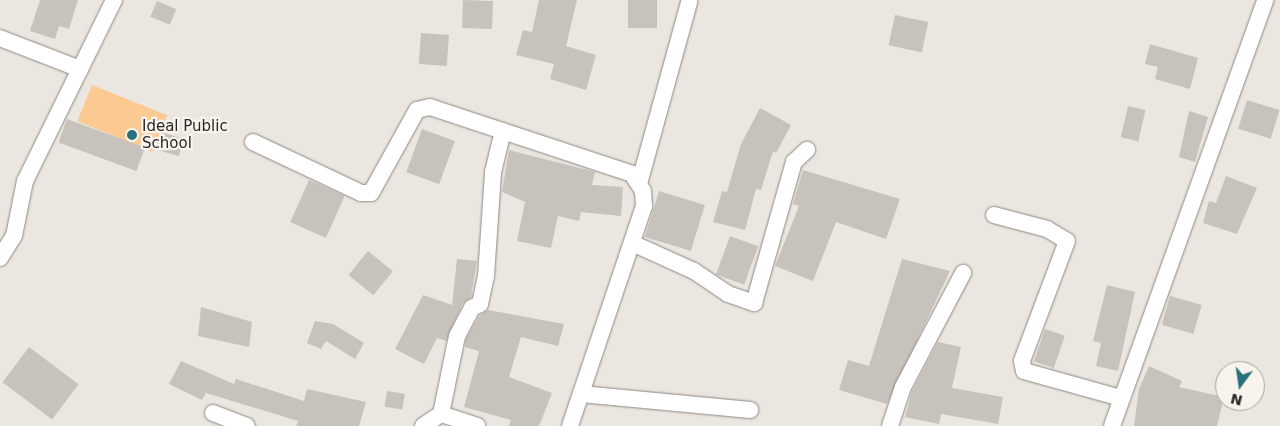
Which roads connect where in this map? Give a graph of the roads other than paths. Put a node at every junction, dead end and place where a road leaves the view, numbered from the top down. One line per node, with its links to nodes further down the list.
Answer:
1 (114, 0): 5 (street)
2 (1265, 0): 16 (street)
3 (689, 2): 9 (street)
4 (0, 38): 5 (street)
5 (80, 69): 11 (street)
6 (503, 131): 7 (street); 9 (street); 19 (street)
7 (253, 142)
8 (807, 150): 12 (street)
9 (639, 184): 12 (street)
10 (994, 216): 16 (street)
11 (7, 232): 13 (street)
12 (632, 243): 15 (street)
13 (0, 258)
14 (962, 273): 24 (street)
15 (581, 394): 17 (street); 23 (street)
16 (1121, 398): 25 (street)
17 (750, 410)
18 (213, 413): 20 (street)
19 (441, 414): 21 (street); 22 (street)
20 (247, 426)
21 (423, 426)
22 (477, 426)
23 (570, 426)
24 (890, 426)
25 (1112, 426)

